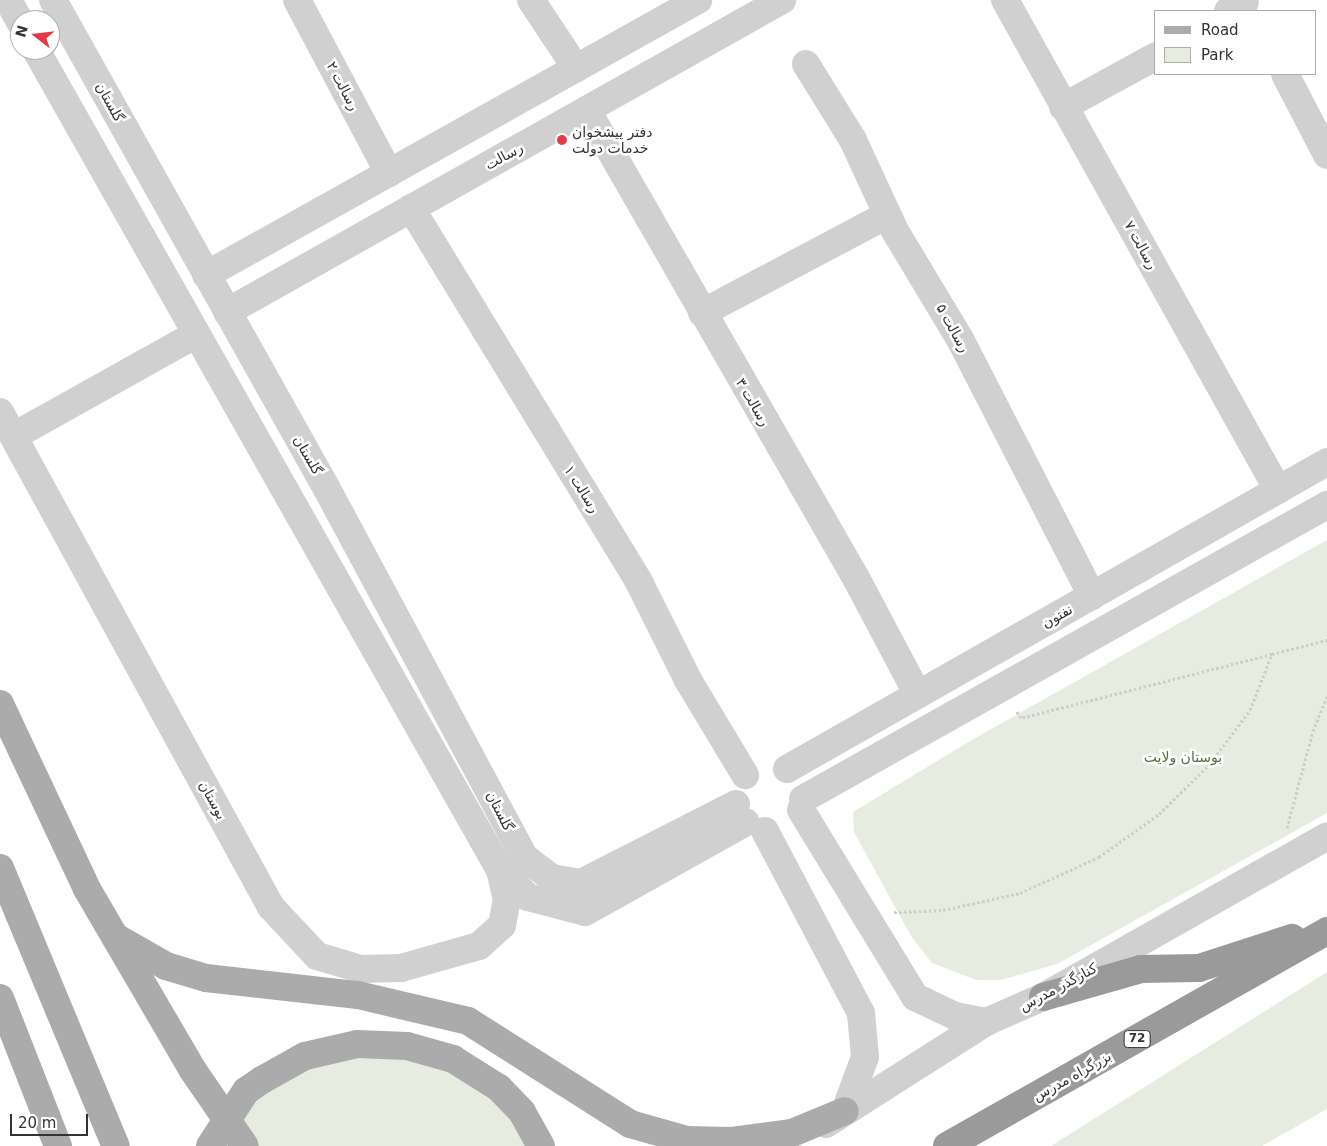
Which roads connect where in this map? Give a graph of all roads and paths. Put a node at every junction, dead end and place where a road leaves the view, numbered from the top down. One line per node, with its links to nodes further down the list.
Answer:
1 (53, 0): 20 (street, گلستان)
2 (297, 0): 17 (street, رسالت ۲)
3 (531, 0): 12 (street)
4 (698, 0): 7 (street)
5 (782, 0): 8 (street, رسالت)
6 (1005, 0): 14 (street, رسالت ۷)
7 (664, 19): 8 (street); 12 (street)
8 (683, 56): 15 (street, رسالت)
9 (1154, 57): 14 (street)
10 (42, 60): 23 (street, گلستان)
11 (806, 64): 19 (street, رسالت ۵)
12 (576, 68): 17 (street)
13 (1286, 75): 16 (street)
14 (1063, 107): 27 (street, رسالت ۷)
15 (587, 110): 18 (street, رسالت); 22 (street, رسالت ۳)
16 (1327, 156)
17 (389, 173): 20 (street)
18 (411, 208): 21 (street, رسالت); 37 (street, رسالت ۱)
19 (887, 215): 22 (street); 29 (street, رسالت ۵)
20 (206, 275): 21 (street, گلستان)
21 (226, 312): 39 (street, گلستان)
22 (702, 313): 33 (street, رسالت ۳)
23 (195, 335): 25 (street); 43 (street, گلستان)
24 (0, 412): 25 (street, بوستان)
25 (14, 436): 43 (street, بوستان)
26 (1327, 462): 27 (street, نفتون)
27 (1278, 490): 29 (street, نفتون)
28 (1327, 505): 32 (street)
29 (1092, 596): 33 (street, نفتون)
30 (1327, 640): 31 (path)
31 (1272, 654): 32 (path); 44 (path)
32 (1002, 687): 38 (street)
33 (918, 695): 36 (street, نفتون)
34 (1327, 697): 41 (path)
35 (0, 704): 47 (main road)
36 (787, 769): 37 (street); 38 (street)
37 (745, 775): 39 (street)
38 (802, 804): 39 (street); 44 (street)
39 (749, 819): 43 (street); 51 (street)
40 (1327, 836): 41 (street, کنارگذر مدرس)
41 (1281, 861): 48 (street, کنارگذر مدرس)
42 (0, 868): 53 (main road)
43 (500, 870)
44 (863, 912): 50 (street)
45 (1327, 927): 48 (highway)
46 (1327, 931): 58 (highway, بزرگراه مدرس / 72)
47 (117, 938): 51 (main road); 55 (main road)
48 (1043, 997): 50 (street, کنارگذر مدرس)
49 (0, 998): 52 (main road)
50 (986, 1022): 51 (street, کنارگذر مدرس)
51 (845, 1111): 57 (street, کنارگذر مدرس)
52 (58, 1146)
53 (116, 1146)
54 (210, 1146): 56 (main road, bridge)
55 (246, 1146)
56 (541, 1146)
57 (793, 1146)
58 (947, 1146)

